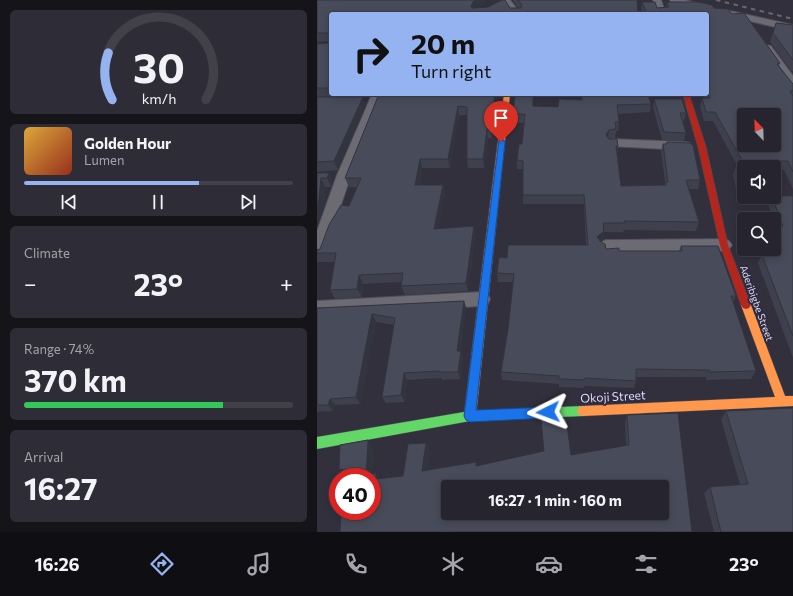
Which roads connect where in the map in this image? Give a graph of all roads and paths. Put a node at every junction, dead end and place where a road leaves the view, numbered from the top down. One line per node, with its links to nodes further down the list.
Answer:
1 (657, 0): 5 (street)
2 (674, 0): 6 (street)
3 (504, 1): 4 (street)
4 (514, 12)
5 (660, 12)
6 (793, 28)
7 (762, 40): 8 (street)
8 (793, 84)
9 (504, 96): 18 (street)
10 (687, 96): 14 (street, Aderibigbe Street)
11 (377, 97): 12 (street); 17 (street)
12 (361, 100)
13 (612, 143): 14 (street)
14 (702, 147): 15 (street, Aderibigbe Street)
15 (725, 245): 16 (street); 21 (street, Aderibigbe Street)
16 (606, 246)
17 (317, 253)
18 (482, 299): 19 (street); 22 (street)
19 (317, 308)
20 (793, 401): 21 (street, Okoji Street)
21 (782, 402): 22 (street, Okoji Street)
22 (470, 416): 23 (street, Okoji Street)
23 (317, 443)

